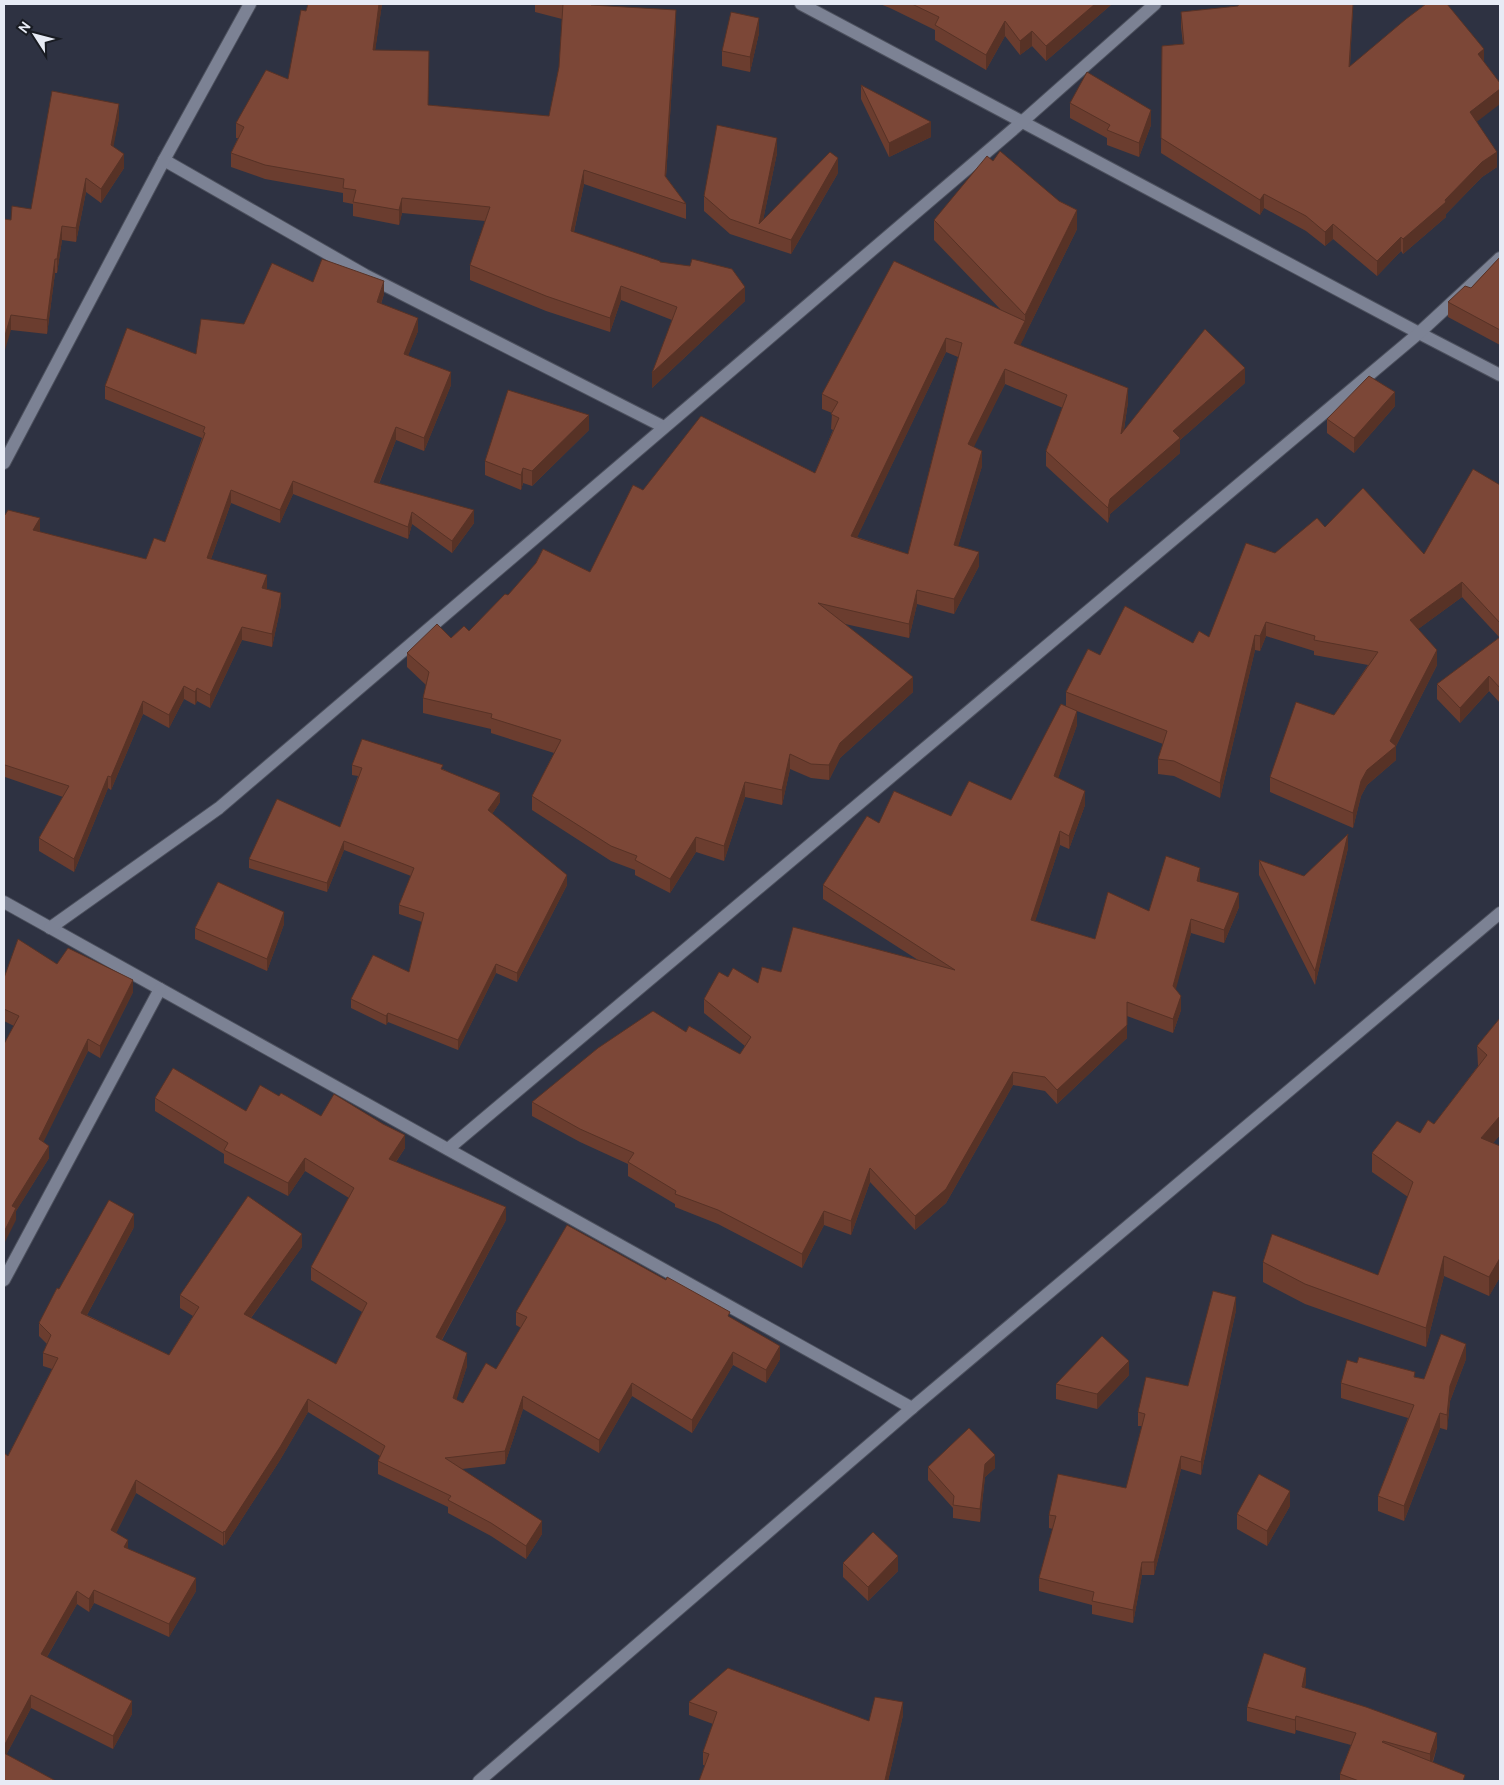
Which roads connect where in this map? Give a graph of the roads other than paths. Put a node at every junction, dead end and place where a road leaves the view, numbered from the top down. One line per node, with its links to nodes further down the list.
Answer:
1 (250, 4): 5 (street)
2 (800, 4): 4 (street)
3 (1155, 4): 4 (street)
4 (1023, 121): 7 (street); 9 (street)
5 (164, 160): 9 (street); 10 (street)
6 (1500, 258): 7 (street)
7 (1419, 333): 8 (street); 15 (street)
8 (1500, 375)
9 (664, 427): 13 (street)
10 (4, 462)
11 (4, 902): 13 (street)
12 (1500, 913): 17 (street)
13 (50, 928): 14 (street)
14 (160, 989): 15 (street); 16 (street)
15 (448, 1149): 17 (street)
16 (4, 1280)
17 (912, 1408): 18 (street)
18 (479, 1781)

